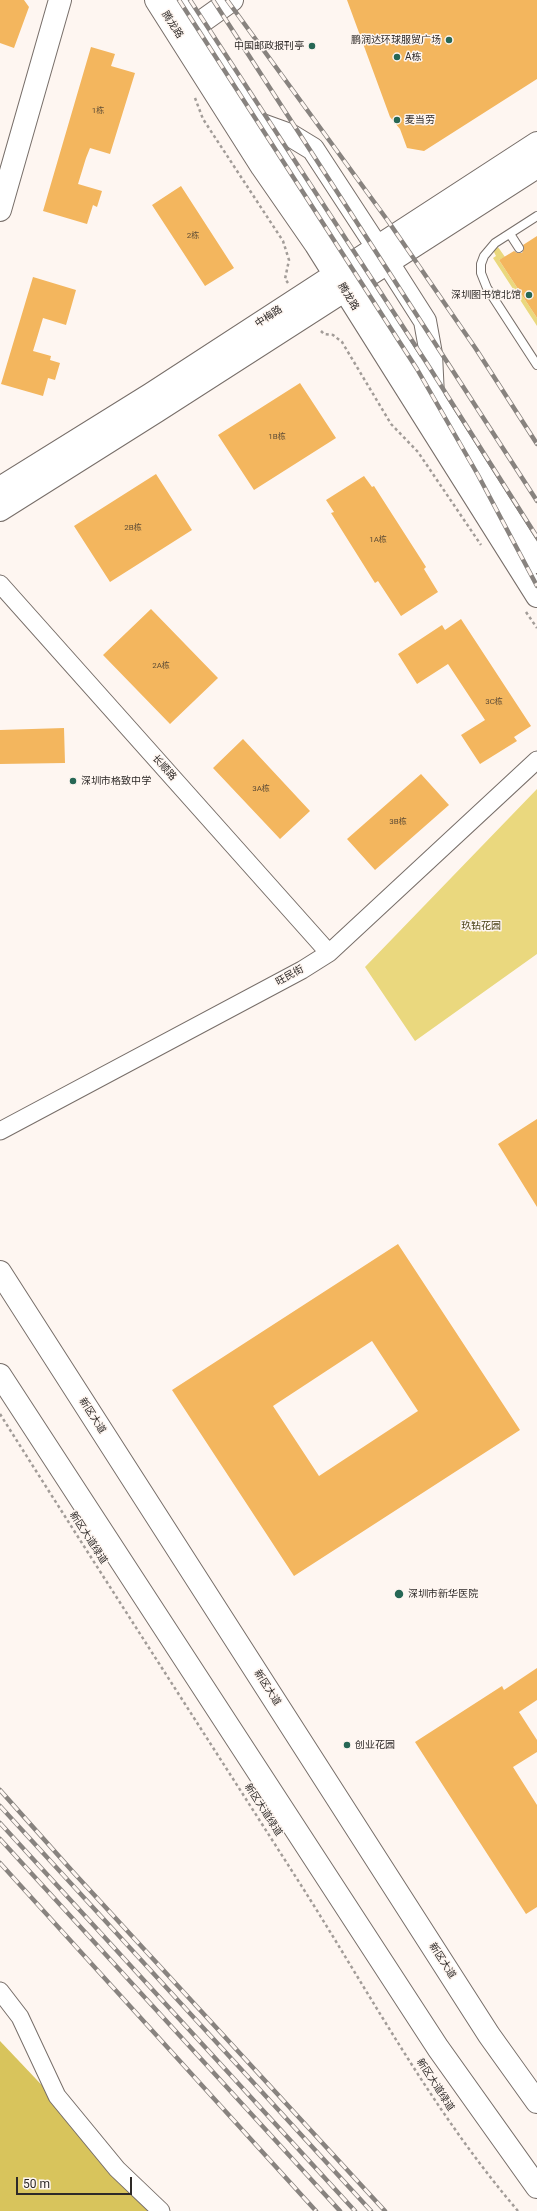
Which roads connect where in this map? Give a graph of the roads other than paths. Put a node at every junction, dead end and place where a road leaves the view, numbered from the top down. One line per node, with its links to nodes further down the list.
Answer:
1 (60, 0): 9 (main road)
2 (156, 0): 6 (main road, 腾龙路)
3 (176, 0): 5 (main road, 腾龙路)
4 (232, 0): 5 (main road)
5 (194, 27): 6 (main road, 腾龙路)
6 (253, 131): 13 (main road); 14 (main road, 腾龙路)
7 (537, 143): 13 (main road, 中梅路)
8 (537, 166): 13 (main road, 中梅路)
9 (0, 210)
10 (537, 216): 11 (lane)
11 (510, 234): 12 (lane); 15 (lane)
12 (519, 248)
13 (382, 255): 14 (main road, 中梅路); 16 (main road)
14 (347, 278): 16 (main road, 腾龙路); 17 (main road, 中梅路); 18 (main road, 中梅路); 23 (main road, 腾龙路)
15 (537, 366)
16 (433, 397): 19 (main road, 腾龙路)
17 (0, 488)
18 (0, 510)
19 (512, 522): 20 (main road); 21 (main road, 腾龙路)
20 (537, 541)
21 (537, 562)
22 (0, 584): 25 (street, 长顺路)
23 (537, 596)
24 (537, 760): 25 (street, 旺民街)
25 (329, 952): 26 (street, 旺民街)
26 (0, 1131)
27 (0, 1272): 30 (main road, 新区大道)
28 (0, 1375): 33 (main road)
29 (0, 1991): 34 (street)
30 (518, 2073): 31 (main road); 32 (main road, 新区大道)
31 (537, 2082)
32 (537, 2102)
33 (537, 2187)
34 (161, 2211)

